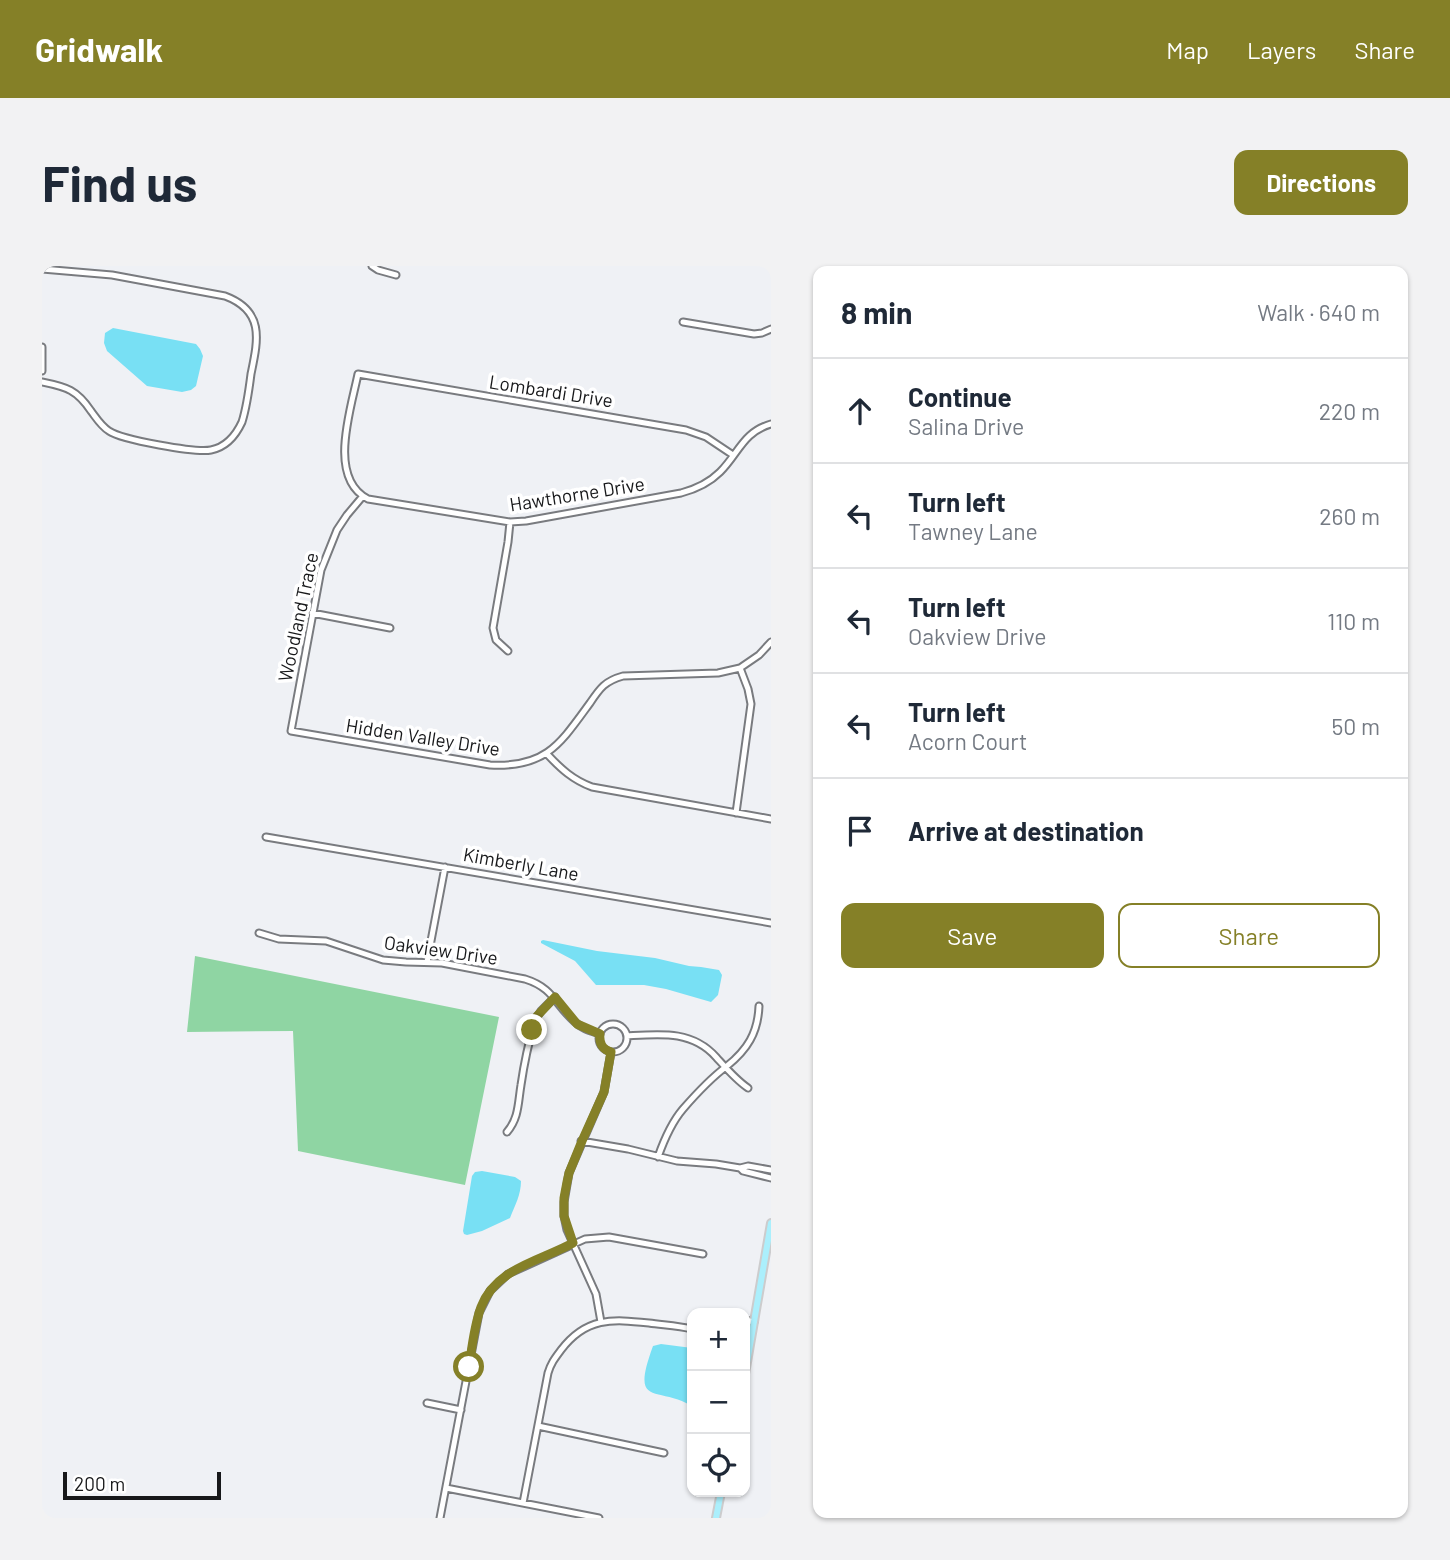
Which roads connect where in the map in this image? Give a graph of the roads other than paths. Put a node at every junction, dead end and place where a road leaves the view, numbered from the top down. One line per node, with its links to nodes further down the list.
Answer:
1 (372, 266): 3 (street)
2 (42, 269): 8 (street)
3 (396, 275)
4 (683, 322): 5 (street)
5 (771, 329)
6 (42, 347): 7 (street)
7 (42, 370)
8 (42, 382)
9 (771, 424): 10 (street, Hawthorne Drive)
10 (733, 455): 11 (street, Lombardi Drive); 12 (street, Hawthorne Drive)
11 (363, 496): 12 (street, Hawthorne Drive); 13 (street, Woodland Trace)
12 (510, 522): 16 (street)
13 (312, 613): 14 (street); 18 (street, Woodland Trace)
14 (390, 628)
15 (771, 642): 17 (street)
16 (508, 651)
17 (740, 668): 19 (street); 20 (street)
18 (318, 736): 19 (street, Hidden Valley Drive)
19 (547, 754): 20 (street)
20 (736, 813): 21 (street)
21 (771, 818)
22 (266, 837): 23 (street, Kimberly Lane)
23 (445, 867): 24 (street, Kimberly Lane); 26 (street)
24 (771, 923)
25 (259, 933): 26 (street, Oakview Drive)
26 (427, 962): 27 (street, Oakview Drive)
27 (555, 997): 29 (street, Oakview Drive); 34 (street)
28 (759, 1006): 32 (street)
29 (600, 1034): 30 (street); 31 (street)
30 (627, 1036): 31 (street); 32 (street)
31 (611, 1052): 35 (street)
32 (726, 1067): 33 (street); 36 (street)
33 (748, 1088)
34 (507, 1132)
35 (582, 1141): 36 (street); 41 (street)
36 (658, 1157): 37 (street)
37 (740, 1168): 38 (street); 39 (street)
38 (771, 1170)
39 (771, 1178)
40 (771, 1223): 45 (main road)
41 (573, 1243): 42 (street); 43 (street); 49 (street)
42 (703, 1254)
43 (601, 1322): 46 (street); 50 (street)
44 (750, 1322): 45 (street)
45 (754, 1322): 47 (main road)
46 (687, 1327)
47 (750, 1333)
48 (427, 1404): 49 (street)
49 (461, 1410): 52 (street)
50 (538, 1426): 51 (street); 54 (street)
51 (664, 1453)
52 (446, 1488): 54 (street); 55 (street)
53 (721, 1497): 57 (main road)
54 (523, 1503): 56 (street)
55 (440, 1518)
56 (599, 1518)
57 (716, 1518)

